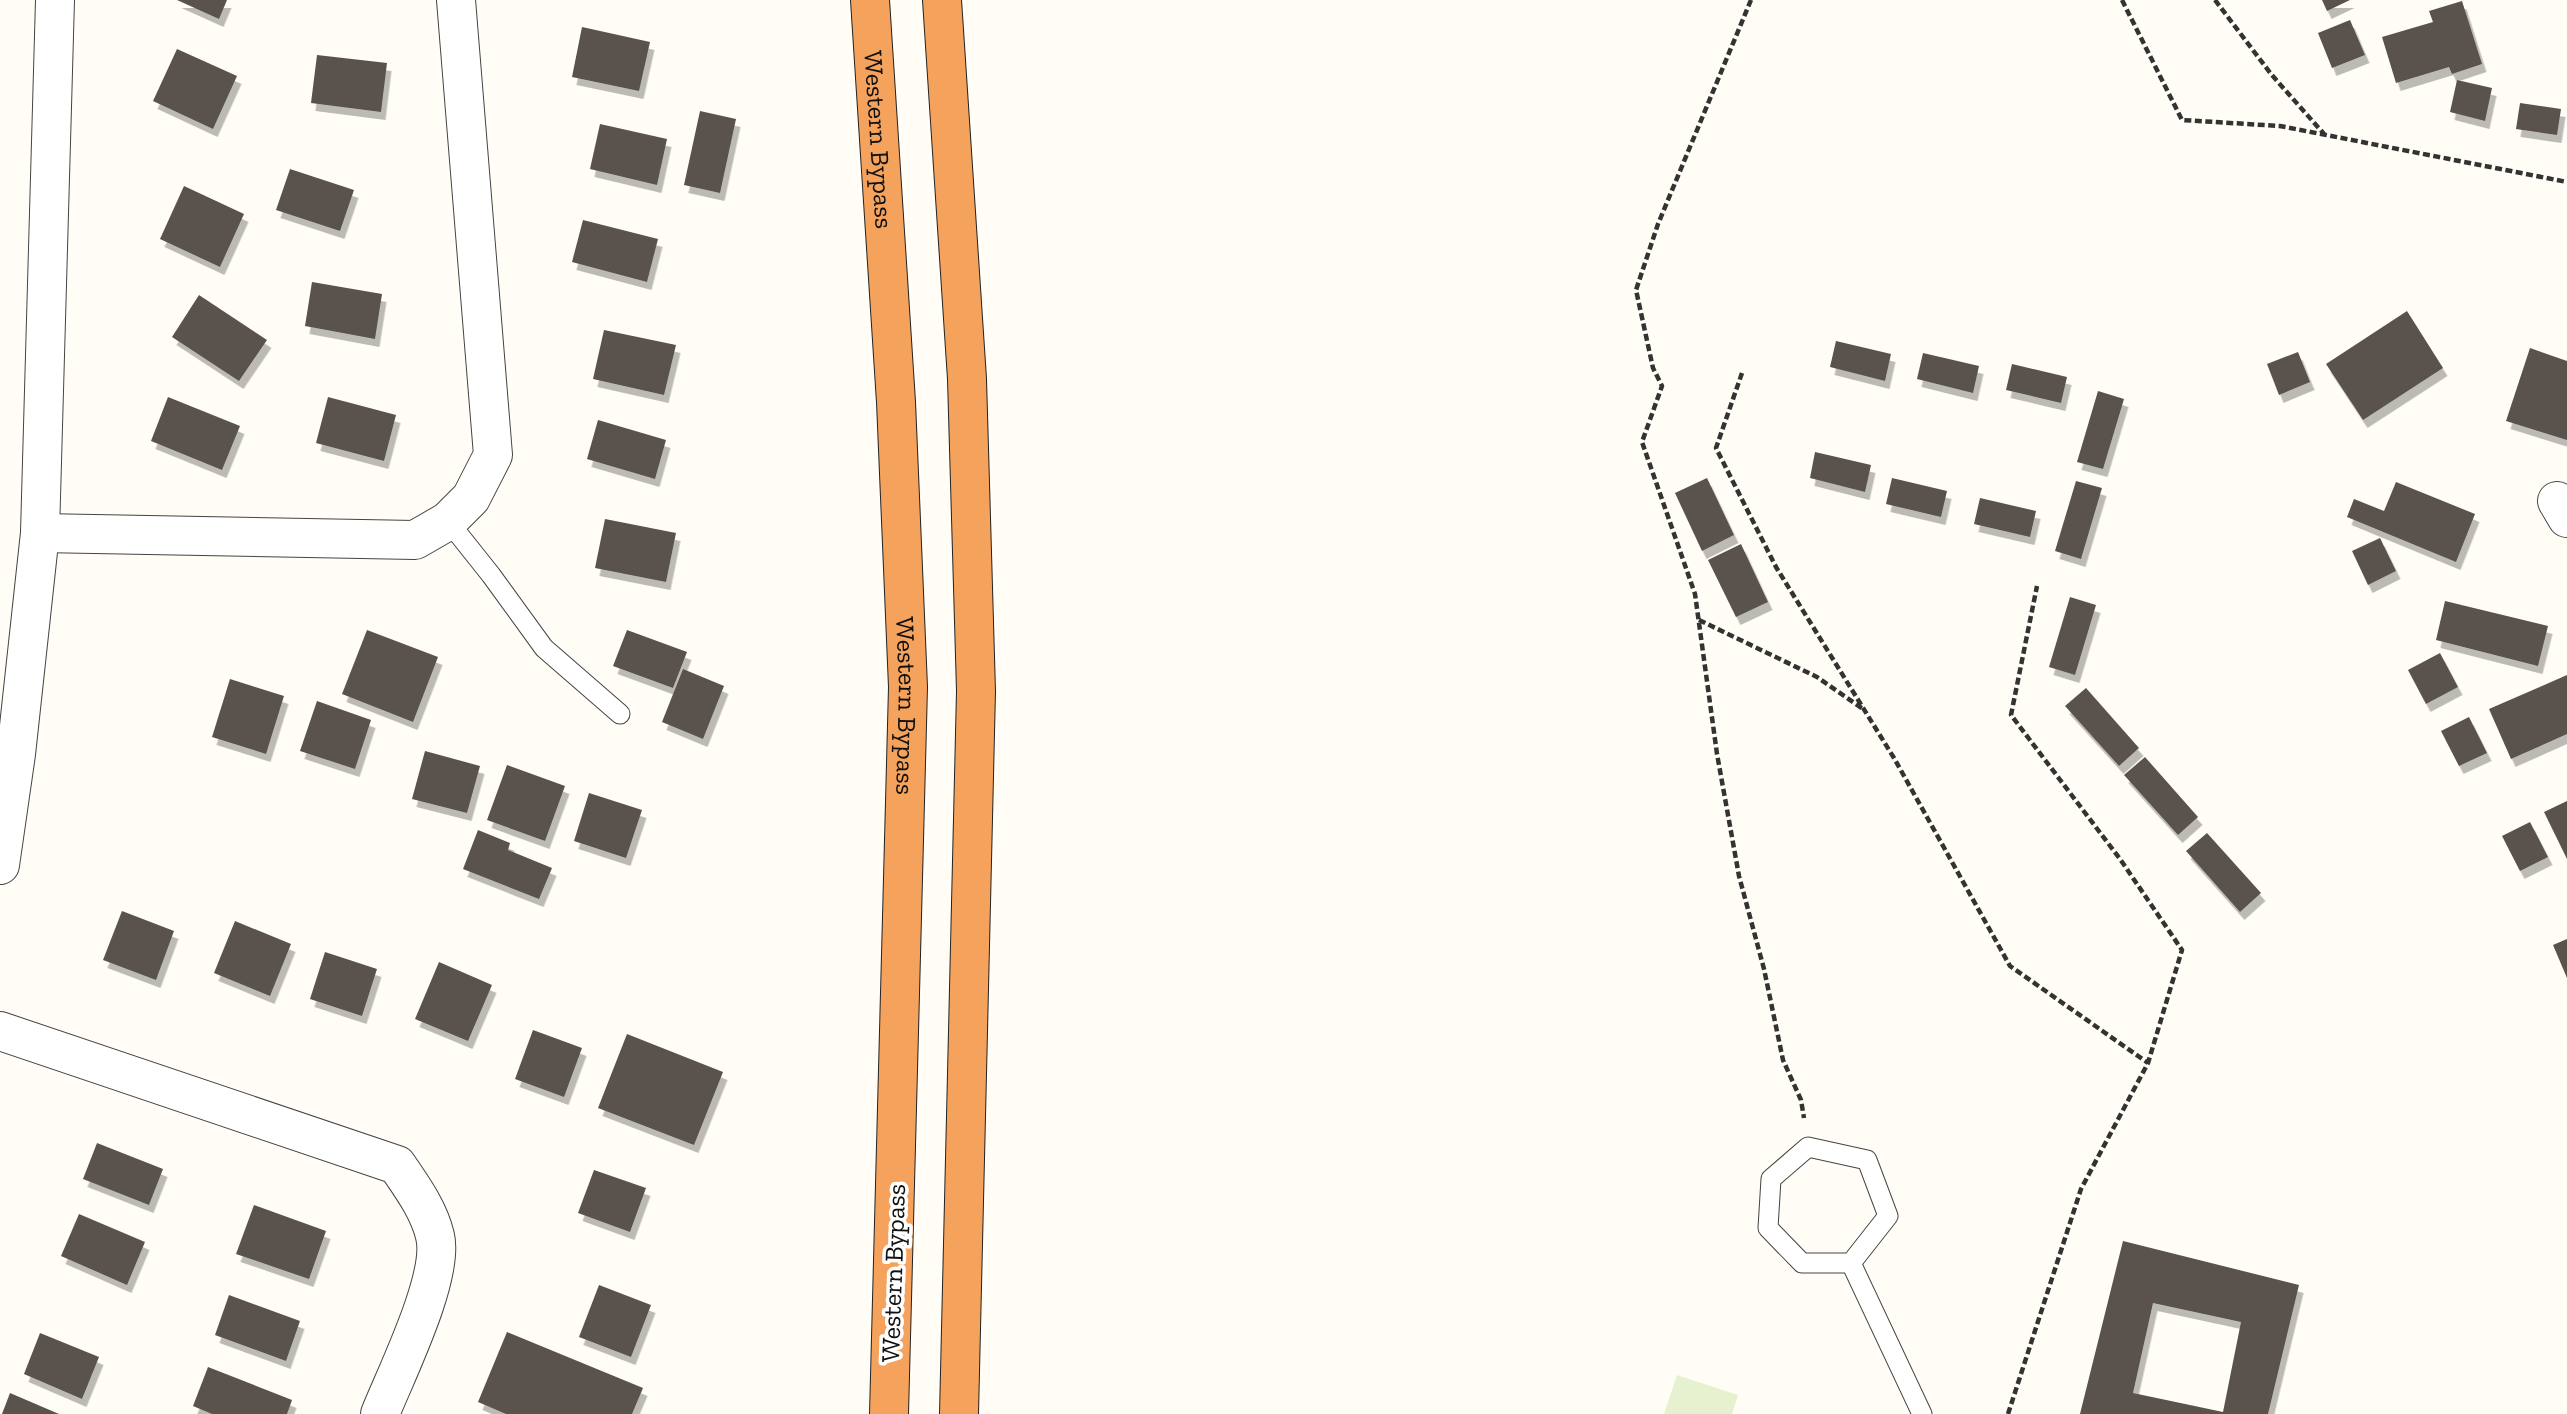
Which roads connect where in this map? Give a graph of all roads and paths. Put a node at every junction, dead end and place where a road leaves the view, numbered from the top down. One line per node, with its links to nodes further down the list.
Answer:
1 (55, 0): 12 (street)
2 (456, 0): 11 (street)
3 (870, 0): 24 (highway, Western Bypass)
4 (942, 0): 25 (highway)
5 (1751, 0): 14 (path)
6 (2122, 0): 8 (path)
7 (2216, 0): 8 (path)
8 (2325, 135): 9 (path)
9 (2567, 183)
10 (1742, 373): 15 (path)
11 (449, 521): 12 (street); 16 (lane)
12 (40, 533): 17 (street)
13 (2037, 586): 20 (path)
14 (1698, 619): 15 (path); 21 (path)
15 (1866, 711): 20 (path)
16 (621, 714)
17 (8, 751): 18 (street)
18 (0, 865)
19 (0, 1031): 23 (street)
20 (2148, 1063): 27 (path)
21 (1808, 1147): 22 (lane); 22 (lane)
22 (1851, 1263): 26 (lane)
23 (380, 1414)
24 (889, 1414)
25 (959, 1414)
26 (1922, 1414)
27 (2008, 1414)

